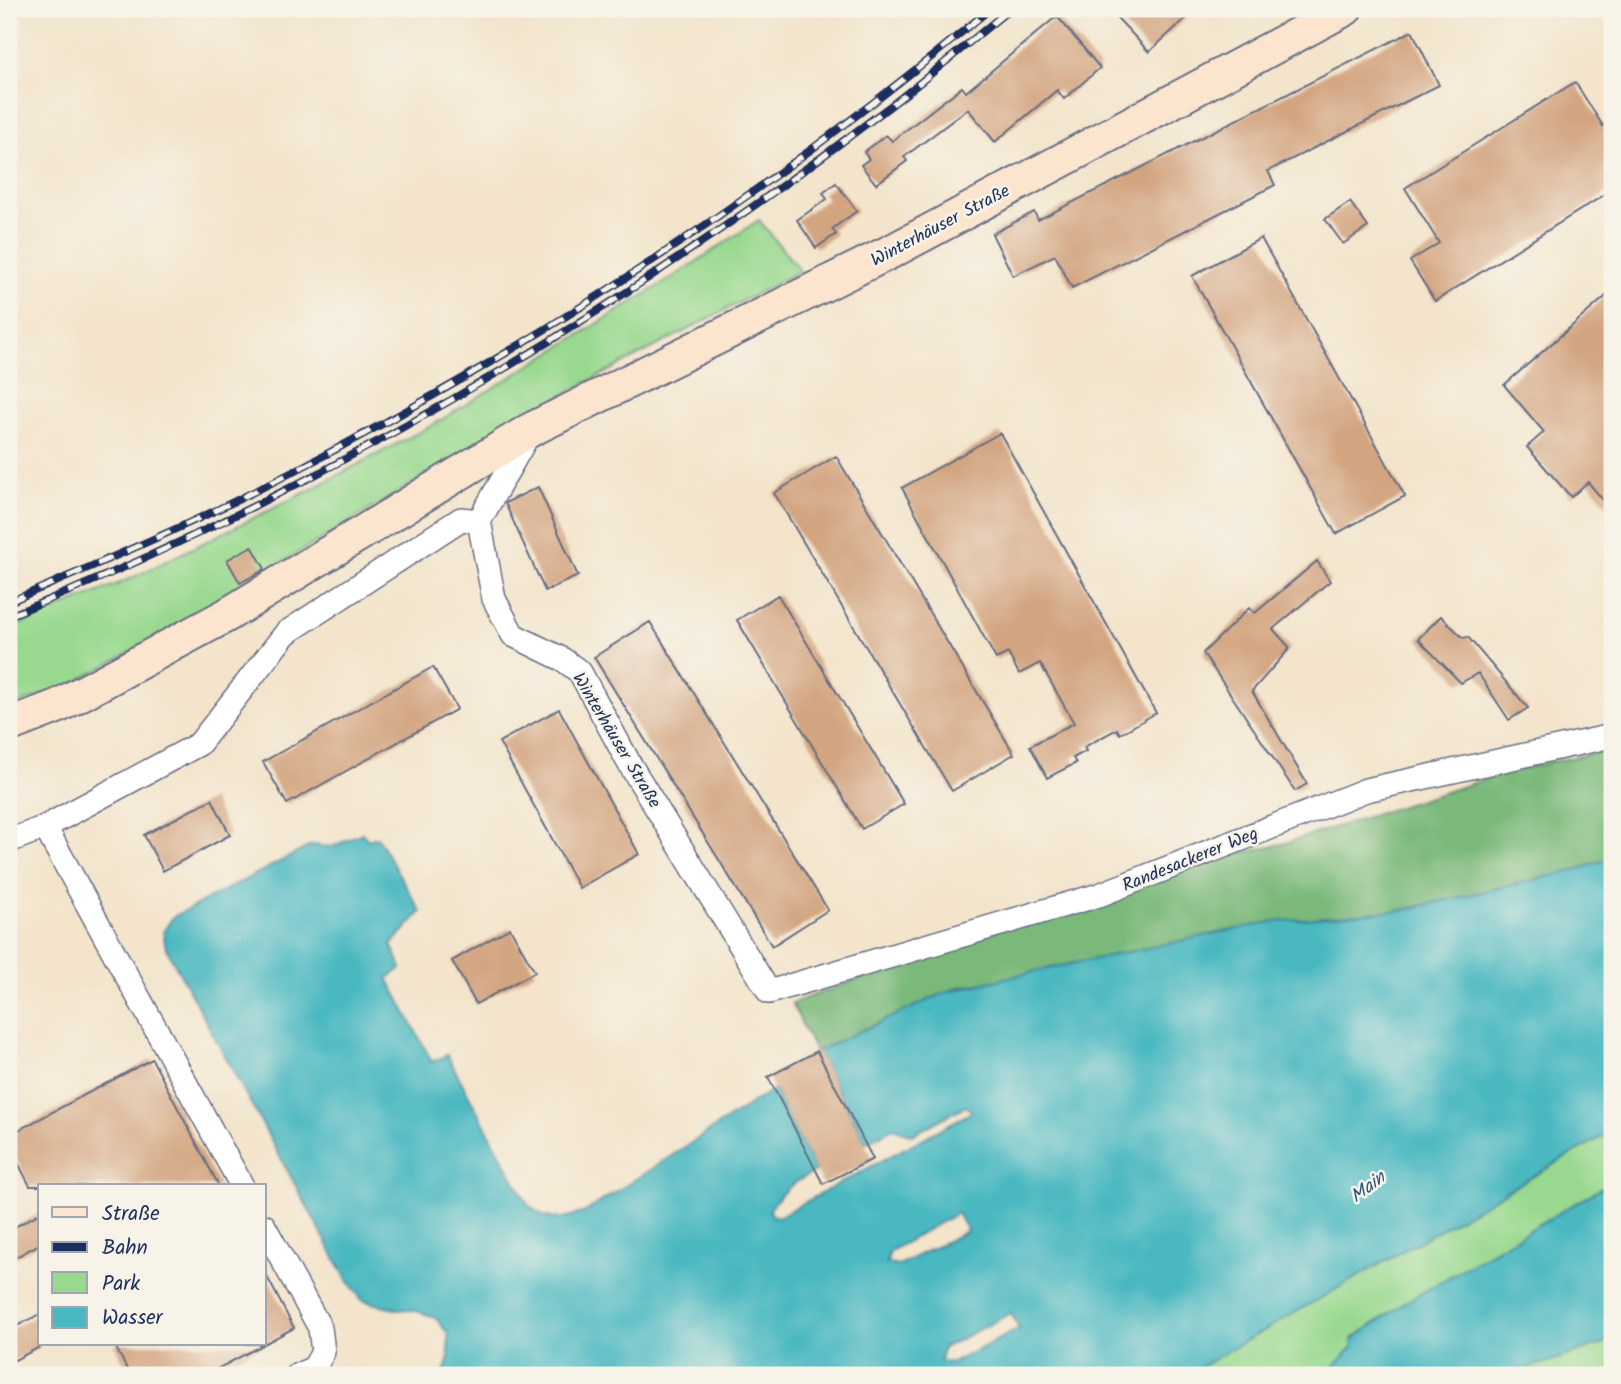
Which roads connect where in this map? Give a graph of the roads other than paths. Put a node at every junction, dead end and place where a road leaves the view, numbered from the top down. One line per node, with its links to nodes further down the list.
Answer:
1 (1345, 9): 2 (main road, Winterhäuser Straße)
2 (530, 430): 3 (street); 4 (main road, Winterhäuser Straße)
3 (479, 521): 6 (street); 8 (street, Winterhäuser Straße)
4 (9, 725)
5 (1612, 736): 8 (street, Randesackerer Weg)
6 (45, 827): 7 (street); 9 (street)
7 (9, 841)
8 (769, 992)
9 (241, 1184)
10 (266, 1230): 11 (street)
11 (298, 1375)

